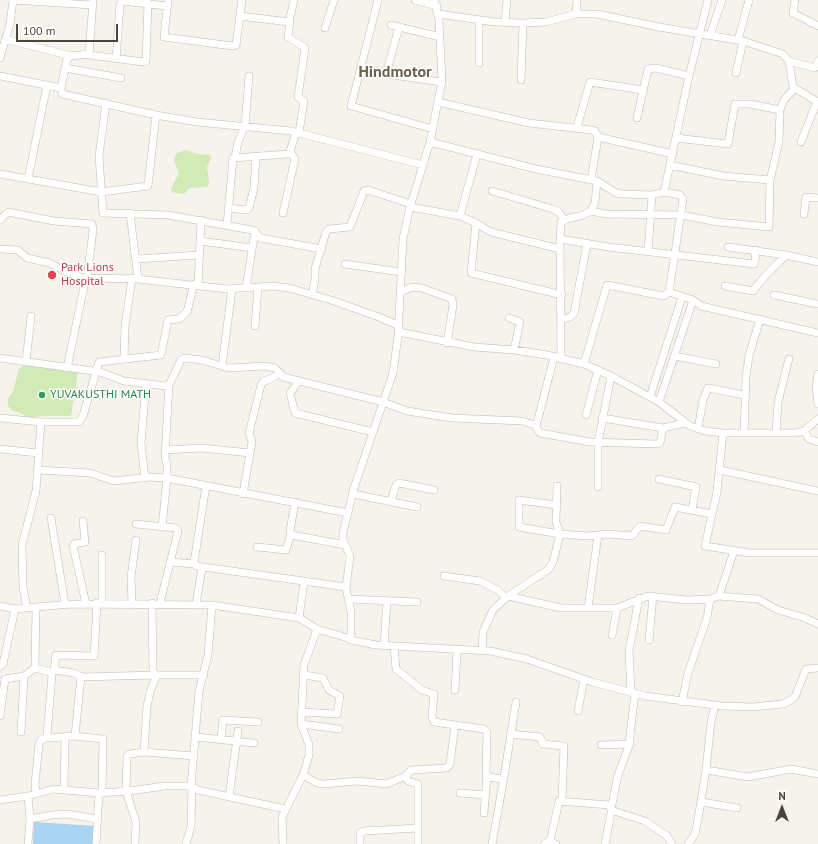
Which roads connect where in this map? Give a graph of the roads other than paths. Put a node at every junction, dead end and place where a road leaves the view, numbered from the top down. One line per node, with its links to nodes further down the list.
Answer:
1 (13, 0): 14 (street); 31 (street)
2 (242, 0): 19 (street)
3 (294, 0): 21 (street)
4 (334, 0): 27 (street)
5 (378, 0): 40 (street)
6 (415, 0): 17 (street)
7 (507, 0): 22 (street)
8 (577, 0): 18 (street)
9 (708, 0): 28 (street)
10 (722, 0): 29 (street)
11 (749, 0): 32 (street)
12 (795, 0): 25 (street)
13 (133, 1): 16 (street); 36 (street)
14 (92, 3): 33 (street)
15 (168, 3): 16 (street); 19 (street)
16 (148, 4): 36 (street)
17 (437, 7): 20 (street); 30 (street)
18 (576, 14): 23 (street); 28 (street)
19 (240, 16): 21 (street)
20 (479, 20): 22 (street); 39 (street)
21 (290, 22): 63 (street)
22 (504, 22): 23 (street)
23 (523, 23): 48 (street)
24 (391, 25): 26 (street)
25 (818, 26)
26 (399, 27): 30 (street); 43 (street)
27 (325, 28)
28 (699, 33): 29 (street); 45 (street)
29 (710, 35): 32 (street)
30 (440, 37): 49 (street)
31 (5, 39): 34 (street); 35 (street)
32 (740, 41): 37 (street); 42 (street)
33 (88, 54): 34 (street); 36 (street)
34 (71, 56): 41 (street)
35 (0, 58)
36 (116, 59)
37 (789, 61): 38 (street); 52 (street)
38 (818, 61)
39 (479, 63)
40 (361, 67): 43 (street); 62 (street)
41 (65, 68): 47 (street); 51 (street)
42 (736, 73)
43 (386, 74): 49 (street)
44 (249, 76): 60 (street)
45 (689, 76): 53 (street); 65 (street)
46 (0, 77): 50 (street)
47 (121, 78)
48 (521, 80)
49 (441, 82): 54 (street)
50 (47, 85): 51 (street); 76 (street)
51 (61, 88): 56 (street)
52 (795, 88): 55 (street); 57 (street)
53 (643, 90): 59 (street); 61 (street)
54 (438, 102): 61 (street); 62 (street)
55 (818, 102): 67 (street)
56 (106, 103): 58 (street); 80 (street)
57 (780, 110): 65 (street); 78 (street)
58 (156, 115): 60 (street); 80 (street)
59 (637, 118)
60 (245, 126): 63 (street); 72 (street)
61 (576, 127): 64 (street)
62 (433, 129): 66 (street)
63 (298, 133): 68 (street); 73 (street)
64 (598, 137): 70 (street); 77 (street)
65 (676, 138): 70 (street)
66 (430, 142): 69 (street); 73 (street)
67 (801, 142)
68 (290, 151): 71 (street); 88 (street)
69 (477, 154): 77 (street); 92 (street)
70 (672, 154): 74 (street)
71 (256, 156): 72 (street); 85 (street)
72 (235, 157): 85 (street)
73 (423, 165): 84 (street)
74 (670, 165): 78 (street); 81 (street)
75 (0, 174): 76 (street)
76 (28, 179): 80 (street)
77 (594, 180): 82 (street); 86 (street)
78 (770, 180): 91 (street)
79 (492, 191): 95 (street)
80 (101, 192): 87 (street)
81 (664, 192): 82 (street); 91 (street)
82 (652, 195): 90 (street)
83 (818, 198): 89 (street)
84 (411, 205): 92 (street); 105 (street); 115 (street)
85 (228, 208): 97 (street)
86 (591, 211): 90 (street); 95 (street)
87 (130, 213): 94 (street); 112 (street)
88 (283, 213)
89 (804, 214)
90 (651, 215): 91 (street); 108 (street)
91 (681, 215): 109 (street)
92 (460, 216): 96 (street)
93 (0, 220): 116 (street)
94 (201, 220): 97 (street); 100 (street)
95 (564, 220): 99 (street)
96 (476, 223): 106 (street); 127 (street)
97 (227, 225): 98 (street)
98 (255, 231): 103 (street); 105 (street)
99 (560, 239): 101 (street); 106 (street)
100 (200, 241): 103 (street); 110 (street)
101 (588, 244): 108 (street); 134 (street)
102 (728, 247): 107 (street)
103 (252, 248): 121 (street)
104 (0, 249): 116 (street)
105 (322, 249): 126 (street)
106 (560, 249): 127 (street)
107 (756, 250): 109 (street); 111 (street)
108 (648, 251): 109 (street)
109 (674, 254): 124 (street)
110 (199, 255): 112 (street); 118 (street)
111 (786, 255): 113 (street); 119 (street)
112 (137, 259): 117 (street)
113 (818, 262)
114 (345, 264): 115 (street)
115 (401, 272): 123 (street)
116 (86, 279): 117 (street); 150 (street)
117 (135, 279): 118 (street); 144 (street)
118 (196, 285): 122 (street); 144 (street)
119 (724, 286)
120 (258, 287): 121 (street); 126 (street); 135 (street)
121 (246, 288): 122 (street)
122 (232, 290): 149 (street)
123 (400, 292): 136 (street); 138 (street)
124 (669, 292): 128 (street); 147 (street)
125 (774, 294): 130 (street)
126 (312, 295): 136 (street)
127 (562, 295): 134 (street)
128 (682, 297): 129 (street); 160 (street)
129 (693, 300): 133 (street); 140 (street)
130 (818, 304)
131 (31, 316): 146 (street)
132 (509, 318): 139 (street)
133 (760, 319): 137 (street); 159 (street)
134 (562, 320): 145 (street)
135 (255, 326)
136 (399, 329): 138 (street); 161 (street)
137 (818, 333)
138 (447, 343): 139 (street)
139 (514, 350): 141 (street)
140 (675, 356): 148 (street); 162 (street)
141 (554, 357): 145 (street); 170 (street)
142 (0, 358): 146 (street)
143 (789, 358): 177 (street)
144 (124, 359): 152 (street)
145 (561, 359): 147 (street)
146 (26, 362): 150 (street)
147 (584, 364): 151 (street)
148 (716, 364)
149 (222, 366): 153 (street); 158 (street)
150 (67, 368): 152 (street)
151 (598, 370): 155 (street); 164 (street)
152 (96, 372): 157 (street); 168 (street)
153 (280, 374): 156 (street); 183 (street)
154 (818, 374): 163 (street)
155 (611, 376): 160 (street); 166 (street)
156 (299, 381): 161 (street); 174 (street)
157 (146, 384): 158 (street); 186 (street)
158 (169, 385): 181 (street)
159 (744, 395): 172 (street); 176 (street)
160 (650, 397): 162 (street)
161 (383, 402): 170 (street); 174 (street)
162 (659, 402): 169 (street)
163 (818, 404)
164 (586, 415)
165 (0, 418): 168 (street)
166 (602, 418): 171 (street); 179 (street)
167 (818, 419): 173 (street)
168 (41, 422): 182 (street)
169 (685, 423): 171 (street); 172 (street)
170 (536, 427): 179 (street)
171 (663, 428): 179 (street)
172 (698, 429): 175 (street)
173 (804, 431): 177 (street); 178 (street)
174 (373, 432): 195 (street)
175 (723, 433): 176 (street); 185 (street)
176 (744, 433): 177 (street)
177 (776, 433)
178 (818, 442)
179 (598, 443): 191 (street)
180 (0, 449): 182 (street)
181 (165, 450): 183 (street); 187 (street)
182 (38, 453): 184 (street)
183 (250, 453): 194 (street)
184 (38, 470): 186 (street); 239 (street)
185 (720, 470): 193 (street); 202 (street)
186 (145, 478): 187 (street)
187 (167, 478): 189 (street); 206 (street)
188 (659, 478): 200 (street)
189 (206, 486): 194 (street); 217 (street)
190 (557, 486): 198 (street)
191 (598, 487)
192 (434, 490): 197 (street)
193 (818, 491)
194 (243, 494): 196 (street)
195 (353, 494): 197 (street); 201 (street)
196 (295, 502): 201 (street); 207 (street)
197 (391, 502): 199 (street)
198 (556, 505): 208 (street); 208 (street)
199 (417, 507)
200 (692, 509): 202 (street); 209 (street)
201 (348, 512): 211 (street)
202 (712, 514): 213 (street)
203 (51, 518): 232 (street)
204 (84, 521): 233 (street)
205 (136, 524): 206 (street)
206 (162, 527): 216 (street)
207 (291, 534): 211 (street); 212 (street)
208 (560, 534): 209 (street); 223 (street)
209 (598, 535): 240 (street)
210 (136, 540): 230 (street)
211 (346, 545): 221 (street)
212 (258, 547)
213 (734, 551): 214 (street); 225 (street)
214 (818, 554)
215 (102, 555): 229 (street)
216 (170, 562): 217 (street); 234 (street)
217 (194, 564): 218 (street)
218 (202, 568): 220 (street); 235 (street)
219 (444, 576): 223 (street)
220 (304, 582): 221 (street); 243 (street)
221 (346, 587): 226 (street)
222 (653, 596): 224 (street); 225 (street); 248 (street)
223 (507, 597): 240 (street); 252 (street)
224 (639, 598): 241 (street); 263 (street)
225 (714, 598): 244 (street); 265 (street)
226 (348, 599): 227 (street); 247 (street)
227 (387, 601): 228 (street); 249 (street)
228 (418, 602)
229 (99, 603): 230 (street); 233 (street); 260 (street)
230 (132, 603): 231 (street)
231 (152, 603): 234 (street); 256 (street)
232 (65, 604): 233 (street); 238 (street)
233 (86, 604)
234 (160, 604): 235 (street)
235 (196, 604): 236 (street)
236 (212, 605): 243 (street); 257 (street)
237 (0, 606): 242 (street)
238 (36, 607): 239 (street); 254 (street)
239 (27, 608): 242 (street)
240 (588, 608): 241 (street)
241 (617, 608): 246 (street)
242 (15, 609): 253 (street)
243 (299, 618): 245 (street)
244 (818, 624)
245 (317, 629): 247 (street); 258 (street)
246 (612, 635)
247 (351, 639): 249 (street)
248 (649, 640)
249 (384, 645): 250 (street)
250 (394, 646): 251 (street); 272 (street)
251 (457, 650): 252 (street); 262 (street)
252 (482, 651): 261 (street)
253 (0, 666)
254 (35, 668): 259 (street); 280 (street)
255 (818, 668): 266 (street)
256 (156, 675): 257 (street); 260 (street); 286 (street)
257 (204, 675): 279 (street)
258 (304, 675): 268 (street); 268 (street)
259 (24, 676): 269 (street); 275 (street)
260 (81, 676): 278 (street)
261 (584, 679): 263 (street); 267 (street)
262 (455, 690)
263 (633, 693): 265 (street); 284 (street)
264 (516, 702): 276 (street)
265 (682, 702): 266 (street)
266 (715, 705): 288 (street)
267 (578, 711)
268 (302, 712): 271 (street)
269 (0, 716)
270 (258, 722): 281 (street)
271 (301, 724): 273 (street); 290 (street)
272 (455, 725): 291 (street); 292 (street)
273 (339, 729)
274 (238, 731): 282 (street)
275 (21, 732)
276 (510, 734): 293 (street); 304 (street)
277 (65, 736): 278 (street); 280 (street); 295 (street)
278 (75, 736): 297 (street)
279 (196, 736): 281 (street); 287 (street)
280 (47, 737): 299 (street)
281 (221, 739): 282 (street)
282 (237, 741): 283 (street); 302 (street)
283 (254, 743)
284 (630, 743): 285 (street); 308 (street)
285 (601, 745)
286 (144, 752): 287 (street); 296 (street)
287 (194, 756): 294 (street)
288 (706, 770): 289 (street); 305 (street)
289 (818, 774)
290 (304, 775): 291 (street); 307 (street)
291 (406, 776): 312 (street)
292 (487, 776): 293 (street); 300 (street)
293 (503, 783): 320 (street)
294 (192, 786): 296 (street); 302 (street); 316 (street)
295 (64, 789): 297 (street); 299 (street)
296 (126, 791): 297 (street); 315 (street)
297 (101, 793): 311 (street)
298 (460, 793): 300 (street)
299 (36, 794): 301 (street)
300 (486, 795): 309 (street)
301 (28, 796): 303 (street); 310 (street)
302 (229, 797): 307 (street)
303 (0, 800)
304 (562, 801): 308 (street); 321 (street)
305 (702, 802): 306 (street); 324 (street)
306 (737, 808)
307 (285, 809): 317 (street)
308 (612, 810): 322 (street); 323 (street)
309 (484, 813)
310 (30, 819): 311 (street); 313 (street)
311 (97, 819): 314 (street)
312 (418, 828): 318 (street); 319 (street)
313 (28, 844)
314 (96, 844)
315 (135, 844)
316 (186, 844)
317 (283, 844)
318 (360, 844)
319 (418, 844)
320 (492, 844)
321 (550, 844)
322 (605, 844)
323 (672, 844)
324 (688, 844)

